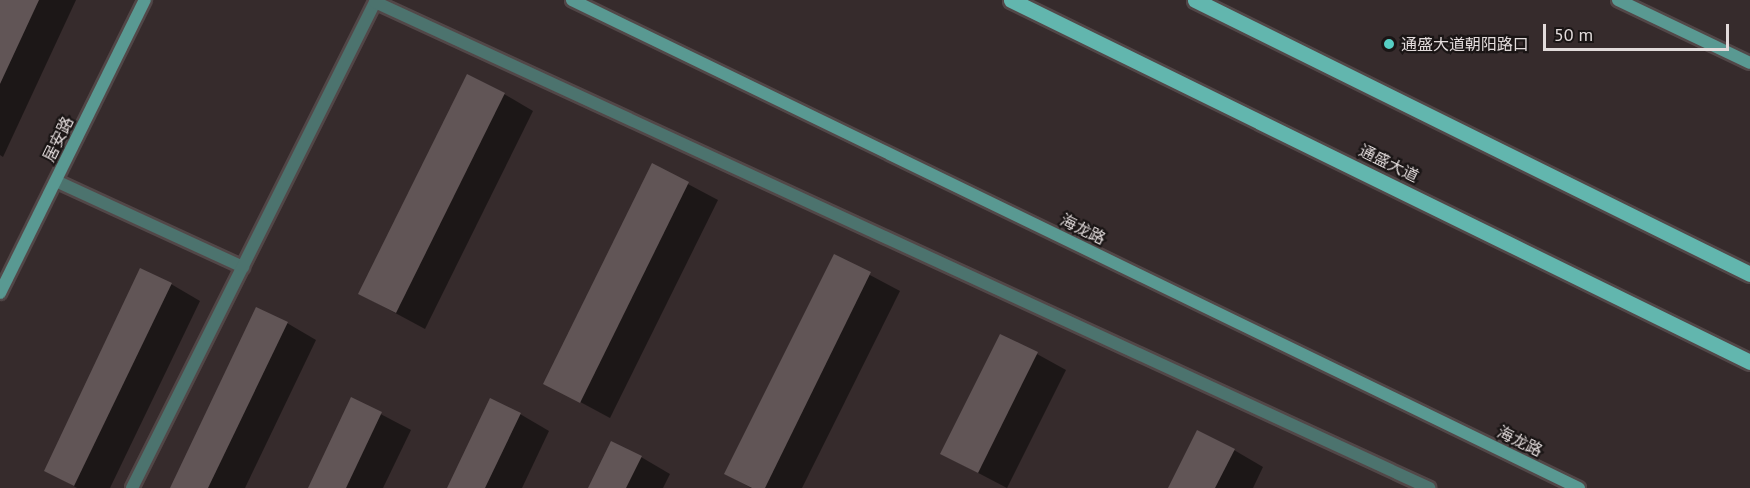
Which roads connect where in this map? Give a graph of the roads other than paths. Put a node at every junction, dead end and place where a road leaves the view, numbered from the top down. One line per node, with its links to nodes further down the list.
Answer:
1 (145, 0): 7 (street, 居安路)
2 (572, 0): 14 (street, 海龙路)
3 (1011, 0): 11 (main road, 通盛大道)
4 (1195, 0): 9 (main road)
5 (1618, 0): 6 (street)
6 (1750, 63)
7 (56, 181): 8 (street); 10 (street, 居安路)
8 (243, 267): 12 (street); 13 (street)
9 (1750, 274)
10 (0, 293)
11 (1750, 362)
12 (132, 488)
13 (1429, 488)
14 (1579, 488)

